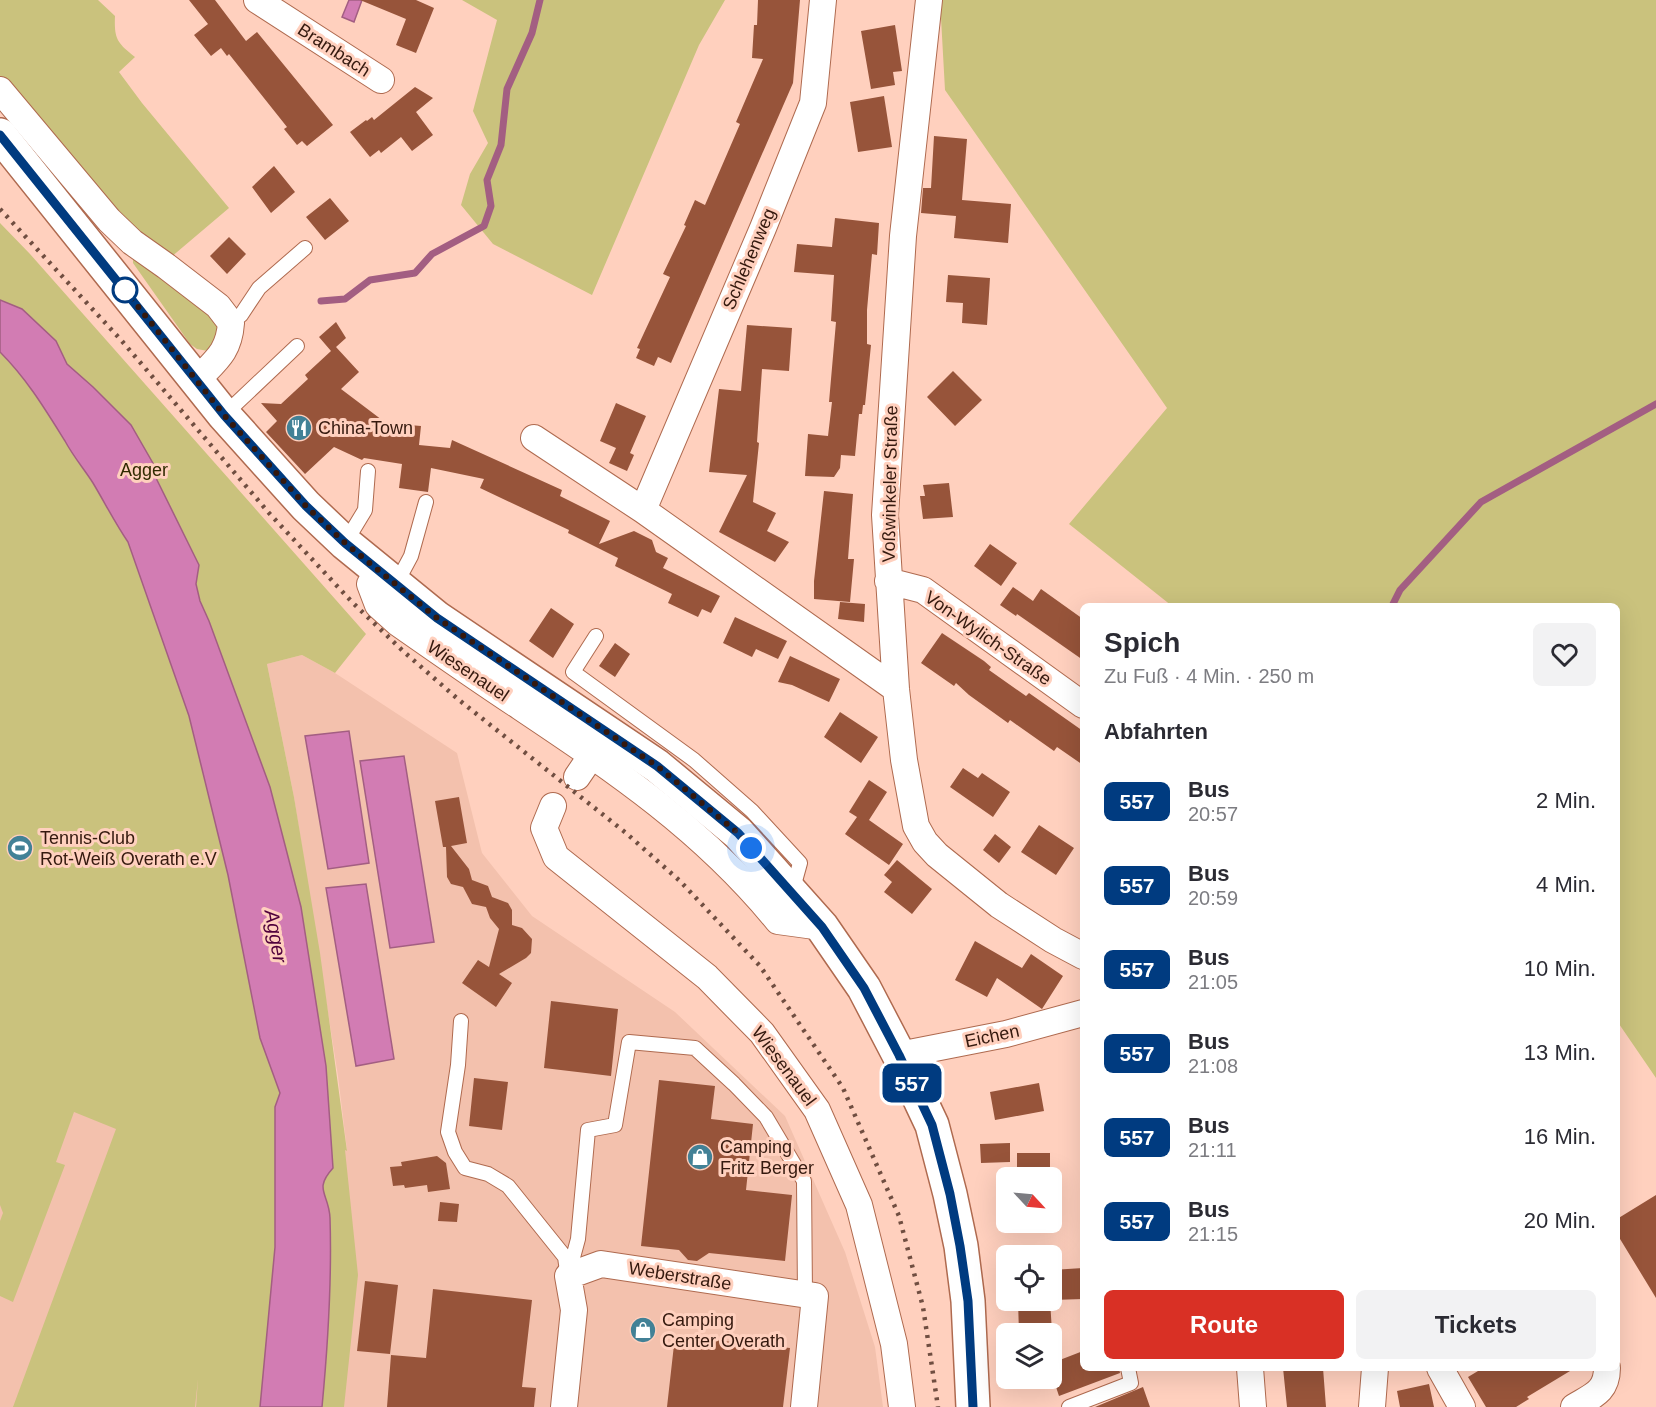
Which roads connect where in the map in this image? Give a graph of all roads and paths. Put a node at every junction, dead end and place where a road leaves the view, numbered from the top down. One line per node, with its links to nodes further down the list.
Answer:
1 (257, 0): 4 (street, Brambach)
2 (823, 0): 15 (street, Schlehenweg)
3 (930, 0): 18 (street, Voßwinkeler Straße)
4 (381, 80)
5 (0, 90): 8 (street)
6 (0, 135): 10 (main road)
7 (306, 248): 8 (lane)
8 (231, 323): 10 (street)
9 (297, 345): 11 (lane)
10 (197, 380): 11 (main road)
11 (224, 415): 16 (main road)
12 (534, 438): 15 (street)
13 (368, 471): 16 (lane)
14 (426, 502): 17 (lane)
15 (643, 510): 20 (street)
16 (345, 543): 17 (main road)
17 (387, 577): 22 (street, Wiesenauel); 25 (main road)
18 (888, 581): 20 (street, Voßwinkeler Straße); 21 (street, Von-Wylich-Straße)
19 (596, 636): 25 (lane)
20 (896, 689): 27 (street, Voßwinkeler Straße)
21 (1080, 703)
22 (592, 755): 23 (street); 26 (street, Wiesenauel)
23 (577, 777)
24 (553, 806): 40 (street, Wiesenauel)
25 (791, 893): 26 (main road)
26 (822, 927): 30 (main road)
27 (1080, 954)
28 (1080, 1013): 30 (street, Eichen)
29 (461, 1021): 31 (lane)
30 (899, 1055): 41 (main road)
31 (567, 1276): 32 (street, Weberstraße); 32 (lane); 38 (street)
32 (805, 1295): 39 (street)
33 (1129, 1371): 42 (lane)
34 (1250, 1371): 43 (street)
35 (1375, 1371): 44 (street)
36 (1442, 1371): 45 (street)
37 (1607, 1371): 46 (street)
38 (564, 1407)
39 (804, 1407)
40 (902, 1407)
41 (973, 1407)
42 (1069, 1407)
43 (1253, 1407)
44 (1372, 1407)
45 (1462, 1407)
46 (1574, 1407)

